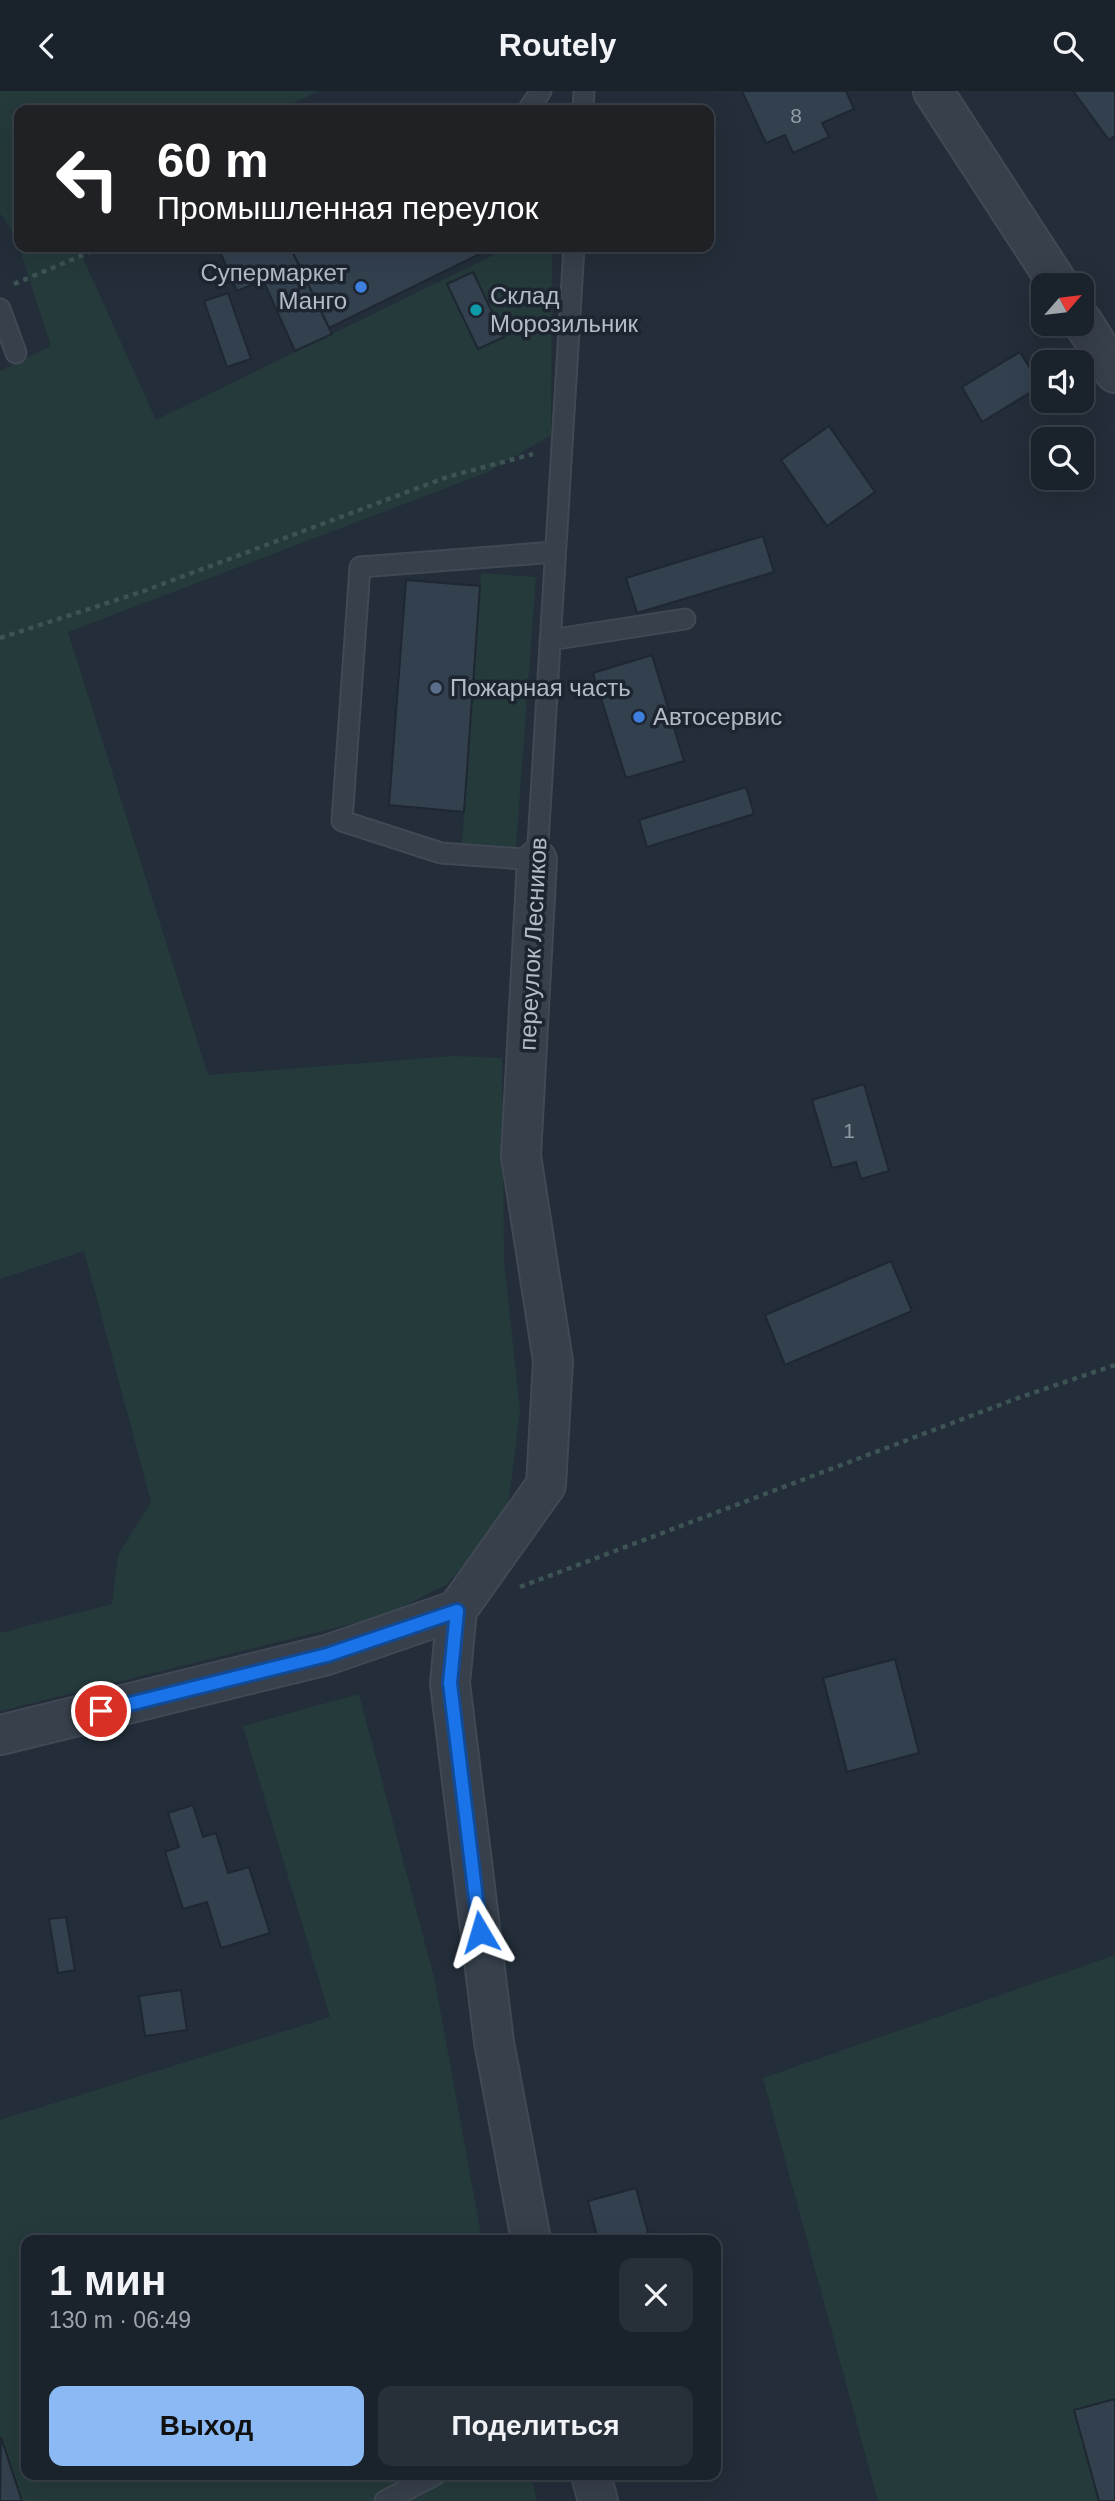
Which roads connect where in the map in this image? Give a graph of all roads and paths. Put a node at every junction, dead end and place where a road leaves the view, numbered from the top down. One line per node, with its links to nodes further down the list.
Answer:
1 (933, 91): 4 (street)
2 (90, 252): 5 (path)
3 (574, 252): 10 (lane, переулок Лесников)
4 (1051, 273)
5 (12, 284)
6 (0, 309): 8 (lane)
7 (1092, 336): 9 (street)
8 (16, 353)
9 (1115, 373)
10 (562, 439): 11 (lane, переулок Лесников); 13 (path)
11 (555, 552): 14 (lane, переулок Лесников); 15 (lane)
12 (685, 619): 14 (lane)
13 (0, 638)
14 (550, 640): 15 (lane, переулок Лесников)
15 (537, 860): 18 (street, переулок Лесников)
16 (1115, 1365): 17 (path)
17 (509, 1591)
18 (457, 1611): 19 (street); 20 (street)
19 (0, 1735)
20 (530, 2235)
21 (425, 2480): 23 (lane)
22 (592, 2480): 24 (street)
23 (385, 2501)
24 (598, 2501)

